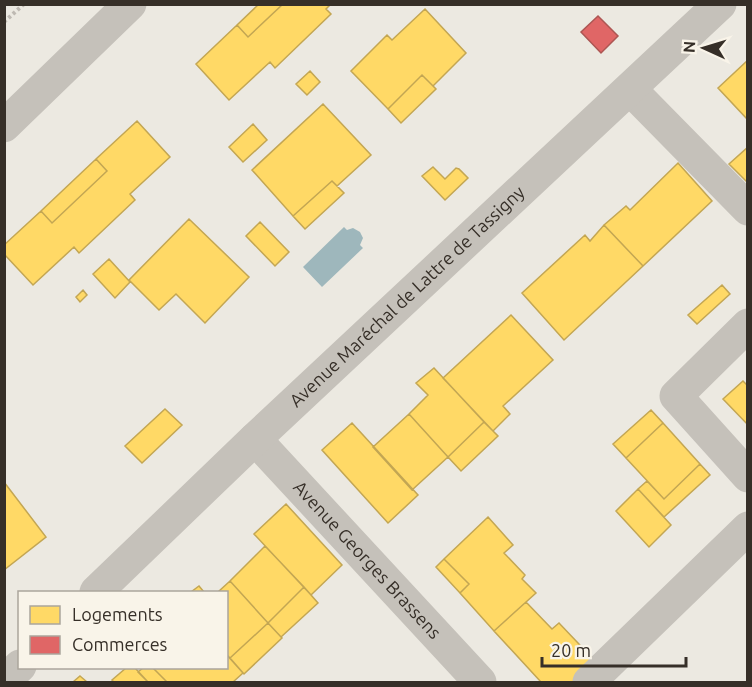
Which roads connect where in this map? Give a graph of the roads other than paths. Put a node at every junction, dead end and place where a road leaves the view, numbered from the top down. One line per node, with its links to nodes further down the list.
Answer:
1 (130, 4): 4 (street)
2 (720, 4): 3 (street, Avenue Maréchal de Lattre de Tassigny)
3 (630, 89): 5 (street); 7 (street, Avenue Maréchal de Lattre de Tassigny)
4 (4, 126)
5 (747, 209)
6 (747, 325): 8 (street)
7 (255, 439): 10 (street, Avenue Maréchal de Lattre de Tassigny); 13 (street, Avenue Georges Brassens)
8 (747, 476)
9 (747, 528): 14 (street)
10 (97, 591)
11 (18, 668): 12 (street)
12 (4, 681)
13 (480, 682)
14 (590, 682)

